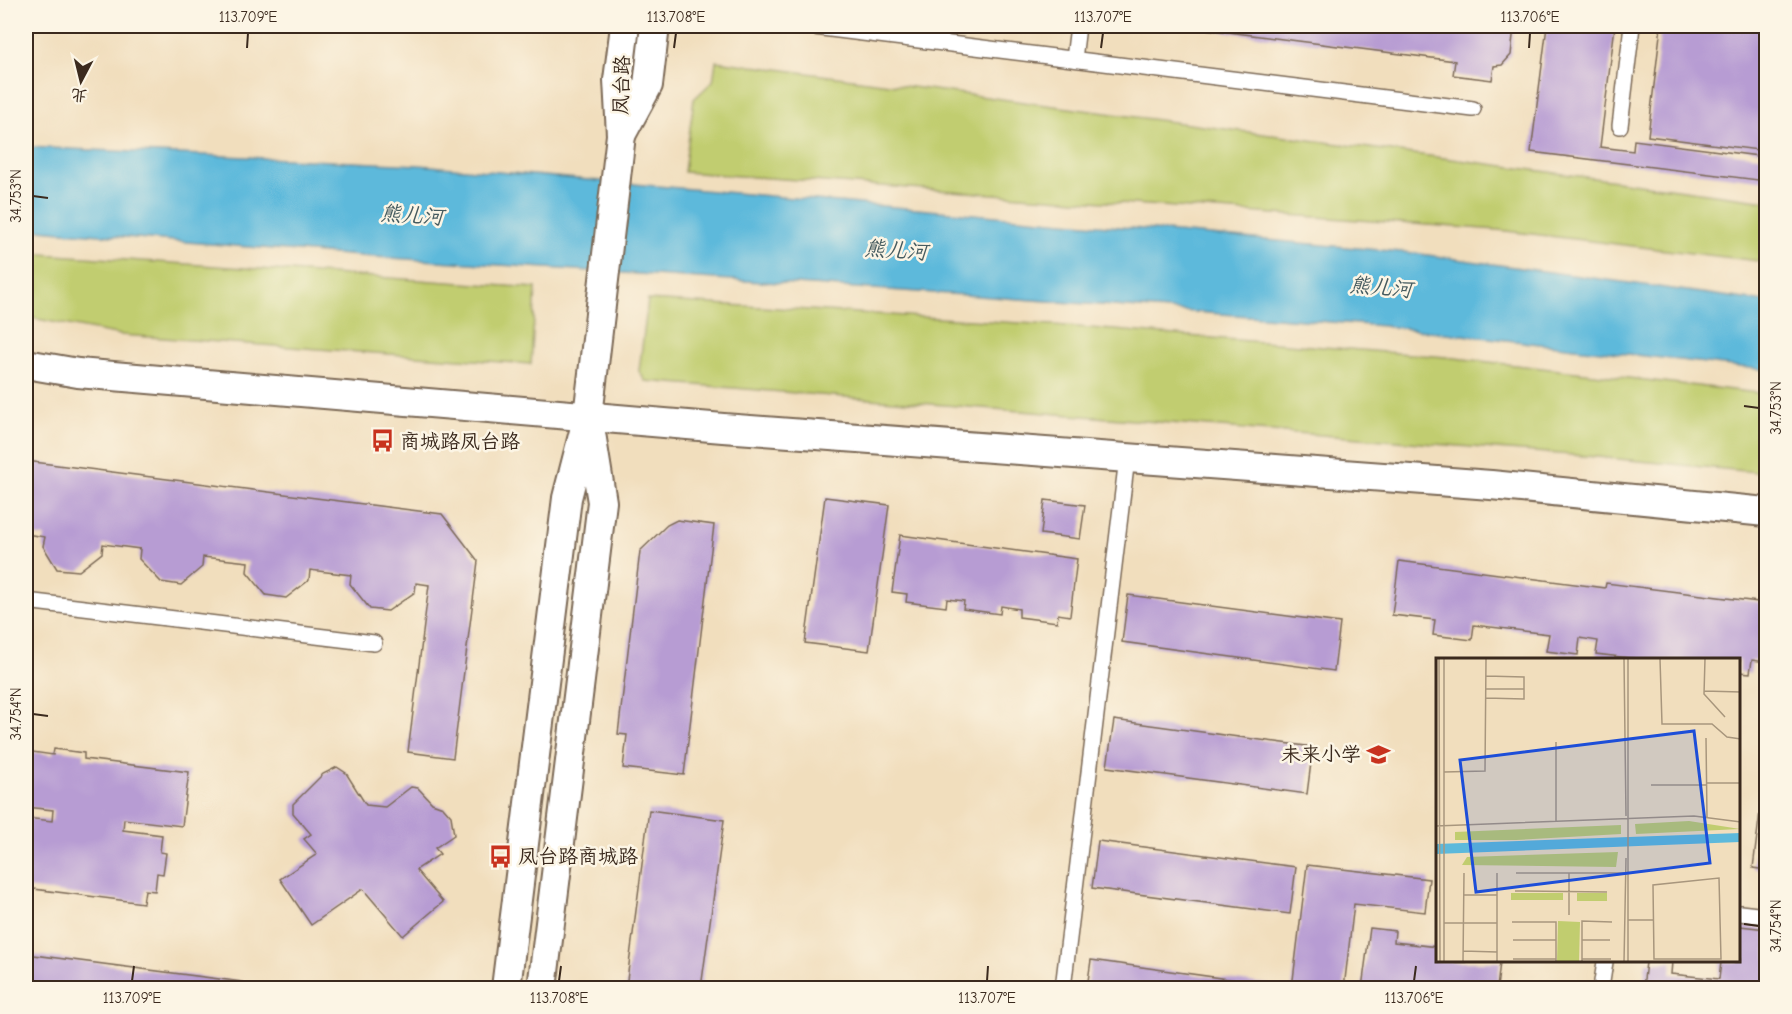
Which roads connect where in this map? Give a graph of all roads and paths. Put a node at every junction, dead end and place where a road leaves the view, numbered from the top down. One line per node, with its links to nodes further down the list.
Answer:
1 (625, 26): 9 (street, 凤台路)
2 (656, 26): 9 (street, 凤台路)
3 (806, 26): 6 (lane)
4 (1078, 26): 6 (lane)
5 (1632, 26): 8 (lane)
6 (1074, 59): 7 (lane)
7 (1473, 109)
8 (1620, 126)
9 (621, 135): 11 (street)
10 (26, 364): 11 (street)
11 (588, 416): 12 (street); 19 (street); 20 (street)
12 (1127, 458): 13 (street); 21 (lane)
13 (1767, 512)
14 (26, 601): 15 (lane)
15 (374, 643)
16 (1741, 913): 17 (lane)
17 (1767, 916)
18 (1605, 963): 22 (lane)
19 (506, 988)
20 (542, 988)
21 (1063, 988)
22 (1601, 988)

